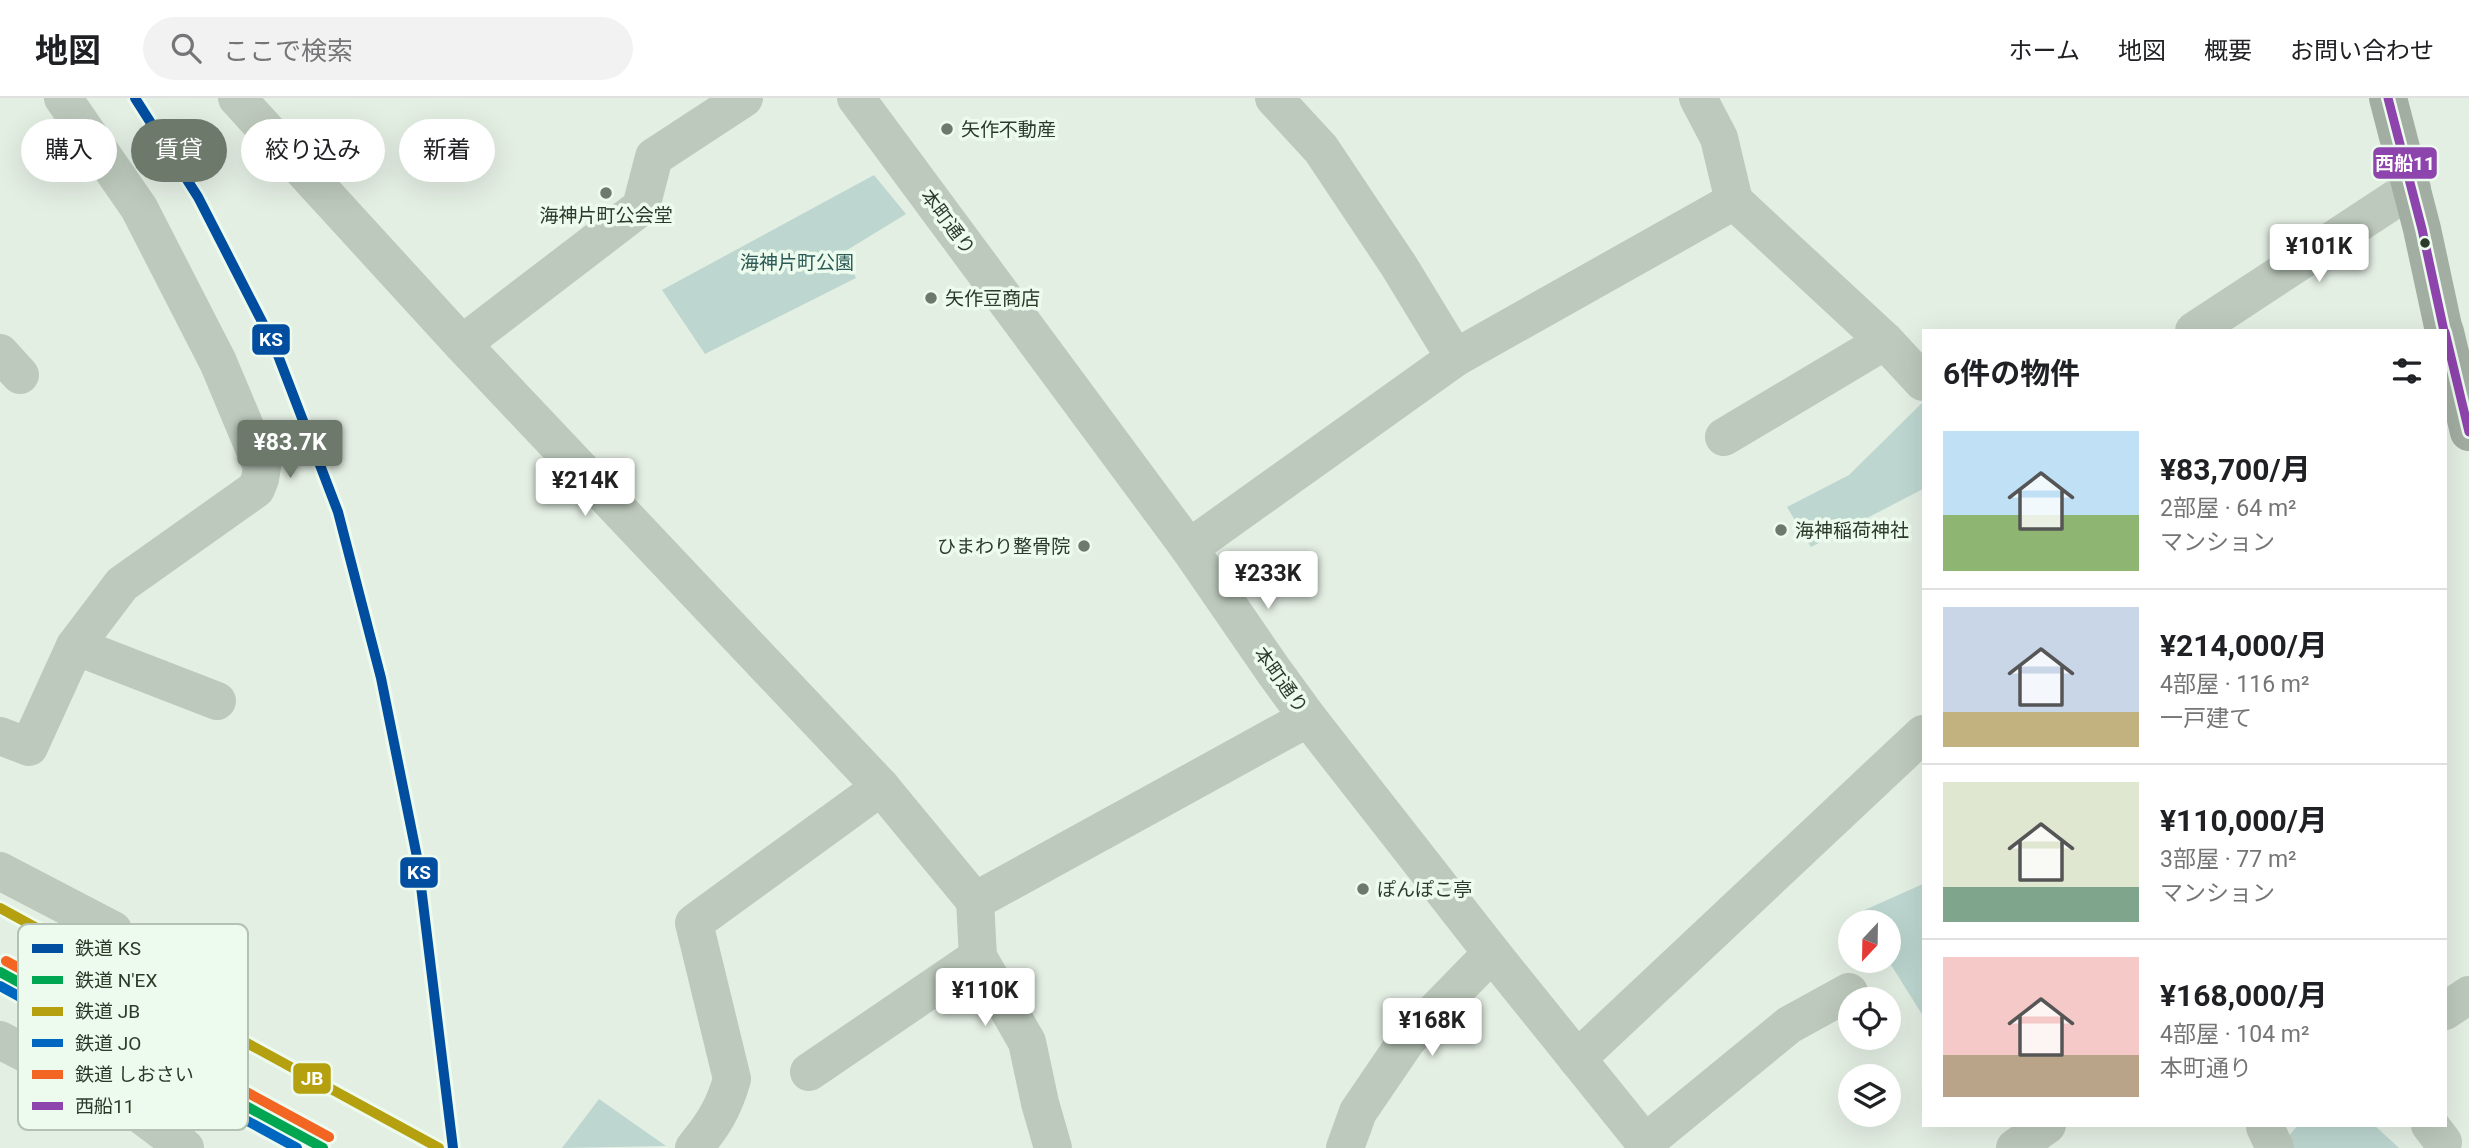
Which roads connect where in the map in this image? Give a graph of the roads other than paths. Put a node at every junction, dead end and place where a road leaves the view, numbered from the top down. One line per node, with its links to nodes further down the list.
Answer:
1 (63, 98): 20 (street)
2 (237, 98): 14 (street)
3 (744, 98): 14 (street)
4 (856, 98): 19 (street, 本町通り)
5 (1274, 98): 15 (street)
6 (1698, 98): 9 (street)
7 (2388, 98): 8 (highway)
8 (2412, 188): 10 (street); 11 (highway)
9 (1734, 201): 13 (street); 15 (street)
10 (2197, 329)
11 (2445, 329)
12 (2447, 339): 17 (highway)
13 (1885, 341): 16 (street); 18 (street)
14 (462, 344): 25 (street)
15 (1455, 358): 19 (street)
16 (1922, 381)
17 (2469, 432)
18 (1724, 437)
19 (1189, 548): 22 (street, 本町通り)
20 (75, 646): 21 (street); 24 (street)
21 (217, 701)
22 (1308, 718): 27 (street); 29 (street, 本町通り)
23 (1922, 735): 36 (street)
24 (0, 736)
25 (881, 787): 27 (street); 42 (street)
26 (0, 871): 28 (street)
27 (975, 901): 30 (street)
28 (102, 924)
29 (1492, 953): 36 (street, 本町通り); 44 (street)
30 (978, 957): 37 (street); 43 (street)
31 (2469, 995): 33 (street)
32 (1838, 998): 40 (street)
33 (2447, 1010)
34 (0, 1040): 35 (street)
35 (18, 1049)
36 (1577, 1059): 40 (street, 本町通り)
37 (809, 1072)
38 (2044, 1127): 45 (street)
39 (161, 1130): 41 (street)
40 (1647, 1146)
41 (186, 1148)
42 (694, 1148)
43 (1053, 1148)
44 (1345, 1148)
45 (2015, 1148)

